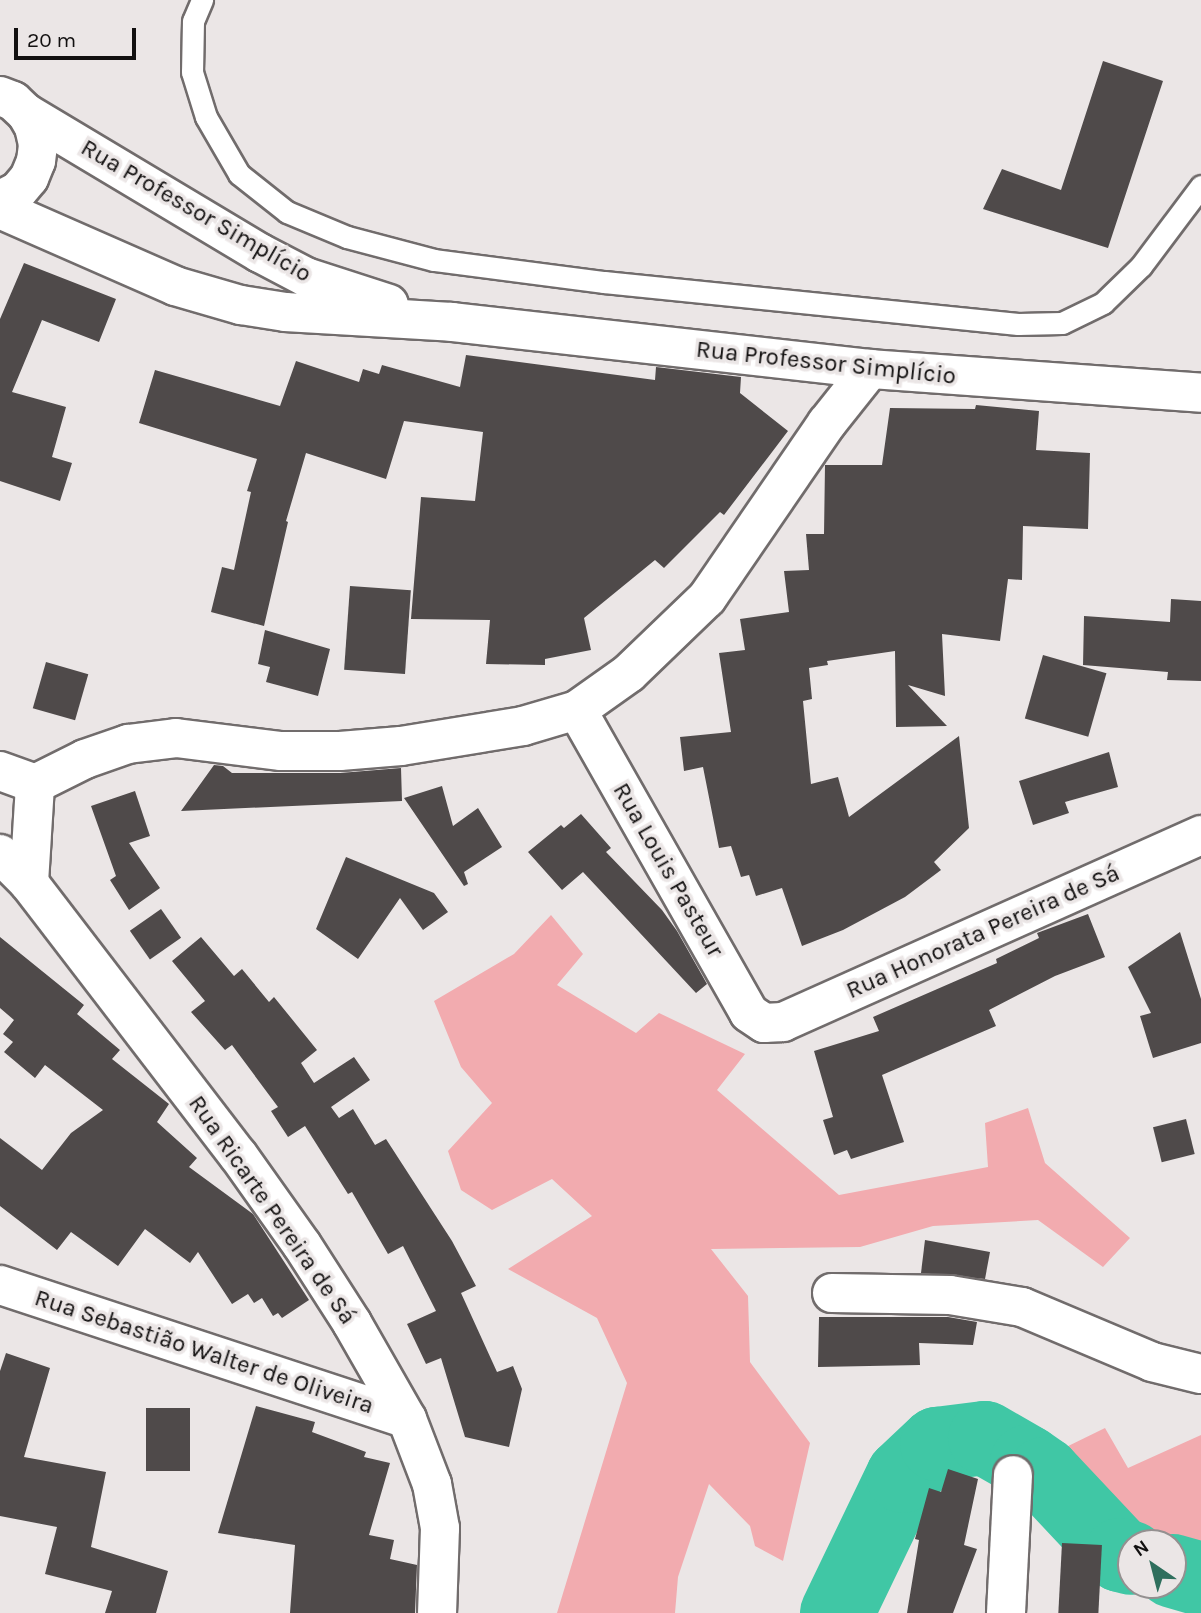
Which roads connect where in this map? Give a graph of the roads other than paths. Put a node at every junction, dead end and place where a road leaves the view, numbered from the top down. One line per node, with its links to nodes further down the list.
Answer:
1 (202, 0): 3 (lane)
2 (13, 104): 4 (street); 6 (street, Rua Professor Simplício)
3 (1201, 186)
4 (0, 200)
5 (0, 209): 6 (street, Rua Professor Simplício)
6 (452, 322): 7 (street, Rua Professor Simplício)
7 (870, 369): 8 (street, Rua Professor Simplício); 9 (street)
8 (1201, 393)
9 (577, 710): 11 (street); 15 (street, Rua Louis Pasteur)
10 (0, 771): 11 (street)
11 (35, 784): 14 (street)
12 (1201, 835): 15 (street, Rua Honorata Pereira de Sá)
13 (0, 854): 14 (street, Rua Ricarte Pereira de Sá)
14 (29, 883): 19 (street, Rua Ricarte Pereira de Sá)
15 (764, 1023)
16 (0, 1285): 19 (street, Rua Sebastião Walter de Oliveira)
17 (832, 1293): 18 (street)
18 (1201, 1374)
19 (407, 1419): 21 (street, Rua Ricarte Pereira de Sá)
20 (1013, 1475): 22 (street)
21 (437, 1613)
22 (1006, 1613)

